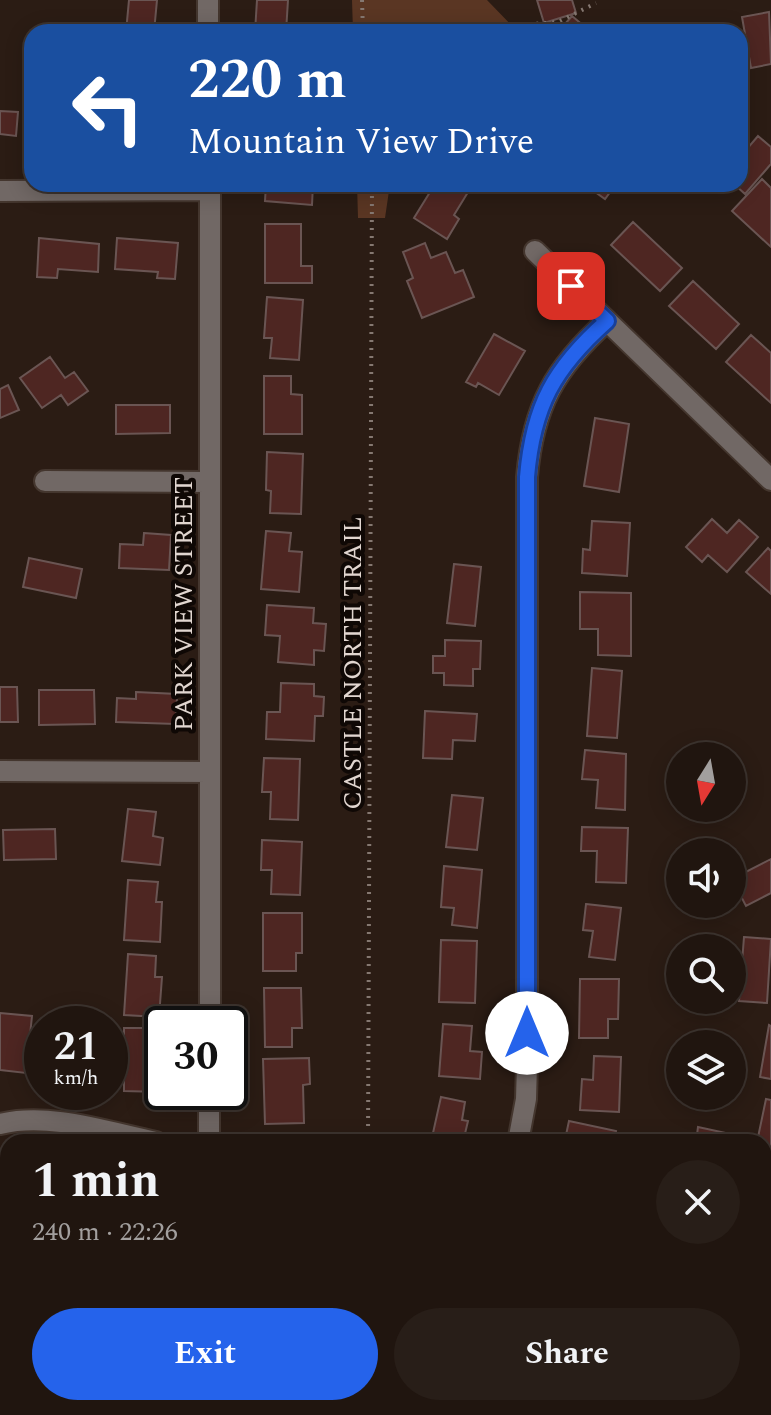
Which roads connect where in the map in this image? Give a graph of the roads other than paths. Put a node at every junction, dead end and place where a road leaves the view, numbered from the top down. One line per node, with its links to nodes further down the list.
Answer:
1 (208, 0): 2 (street)
2 (208, 24)
3 (0, 191): 4 (street)
4 (24, 191)
5 (210, 192): 10 (street, PARK VIEW STREET)
6 (535, 251): 7 (street)
7 (607, 321): 8 (street); 18 (street)
8 (771, 480)
9 (45, 481): 10 (street)
10 (208, 482): 12 (street, PARK VIEW STREET)
11 (0, 771): 12 (street)
12 (210, 772): 13 (street, PARK VIEW STREET)
13 (210, 1006)
14 (209, 1110): 17 (street)
15 (0, 1124): 16 (street)
16 (117, 1134)
17 (209, 1134)
18 (519, 1134)

